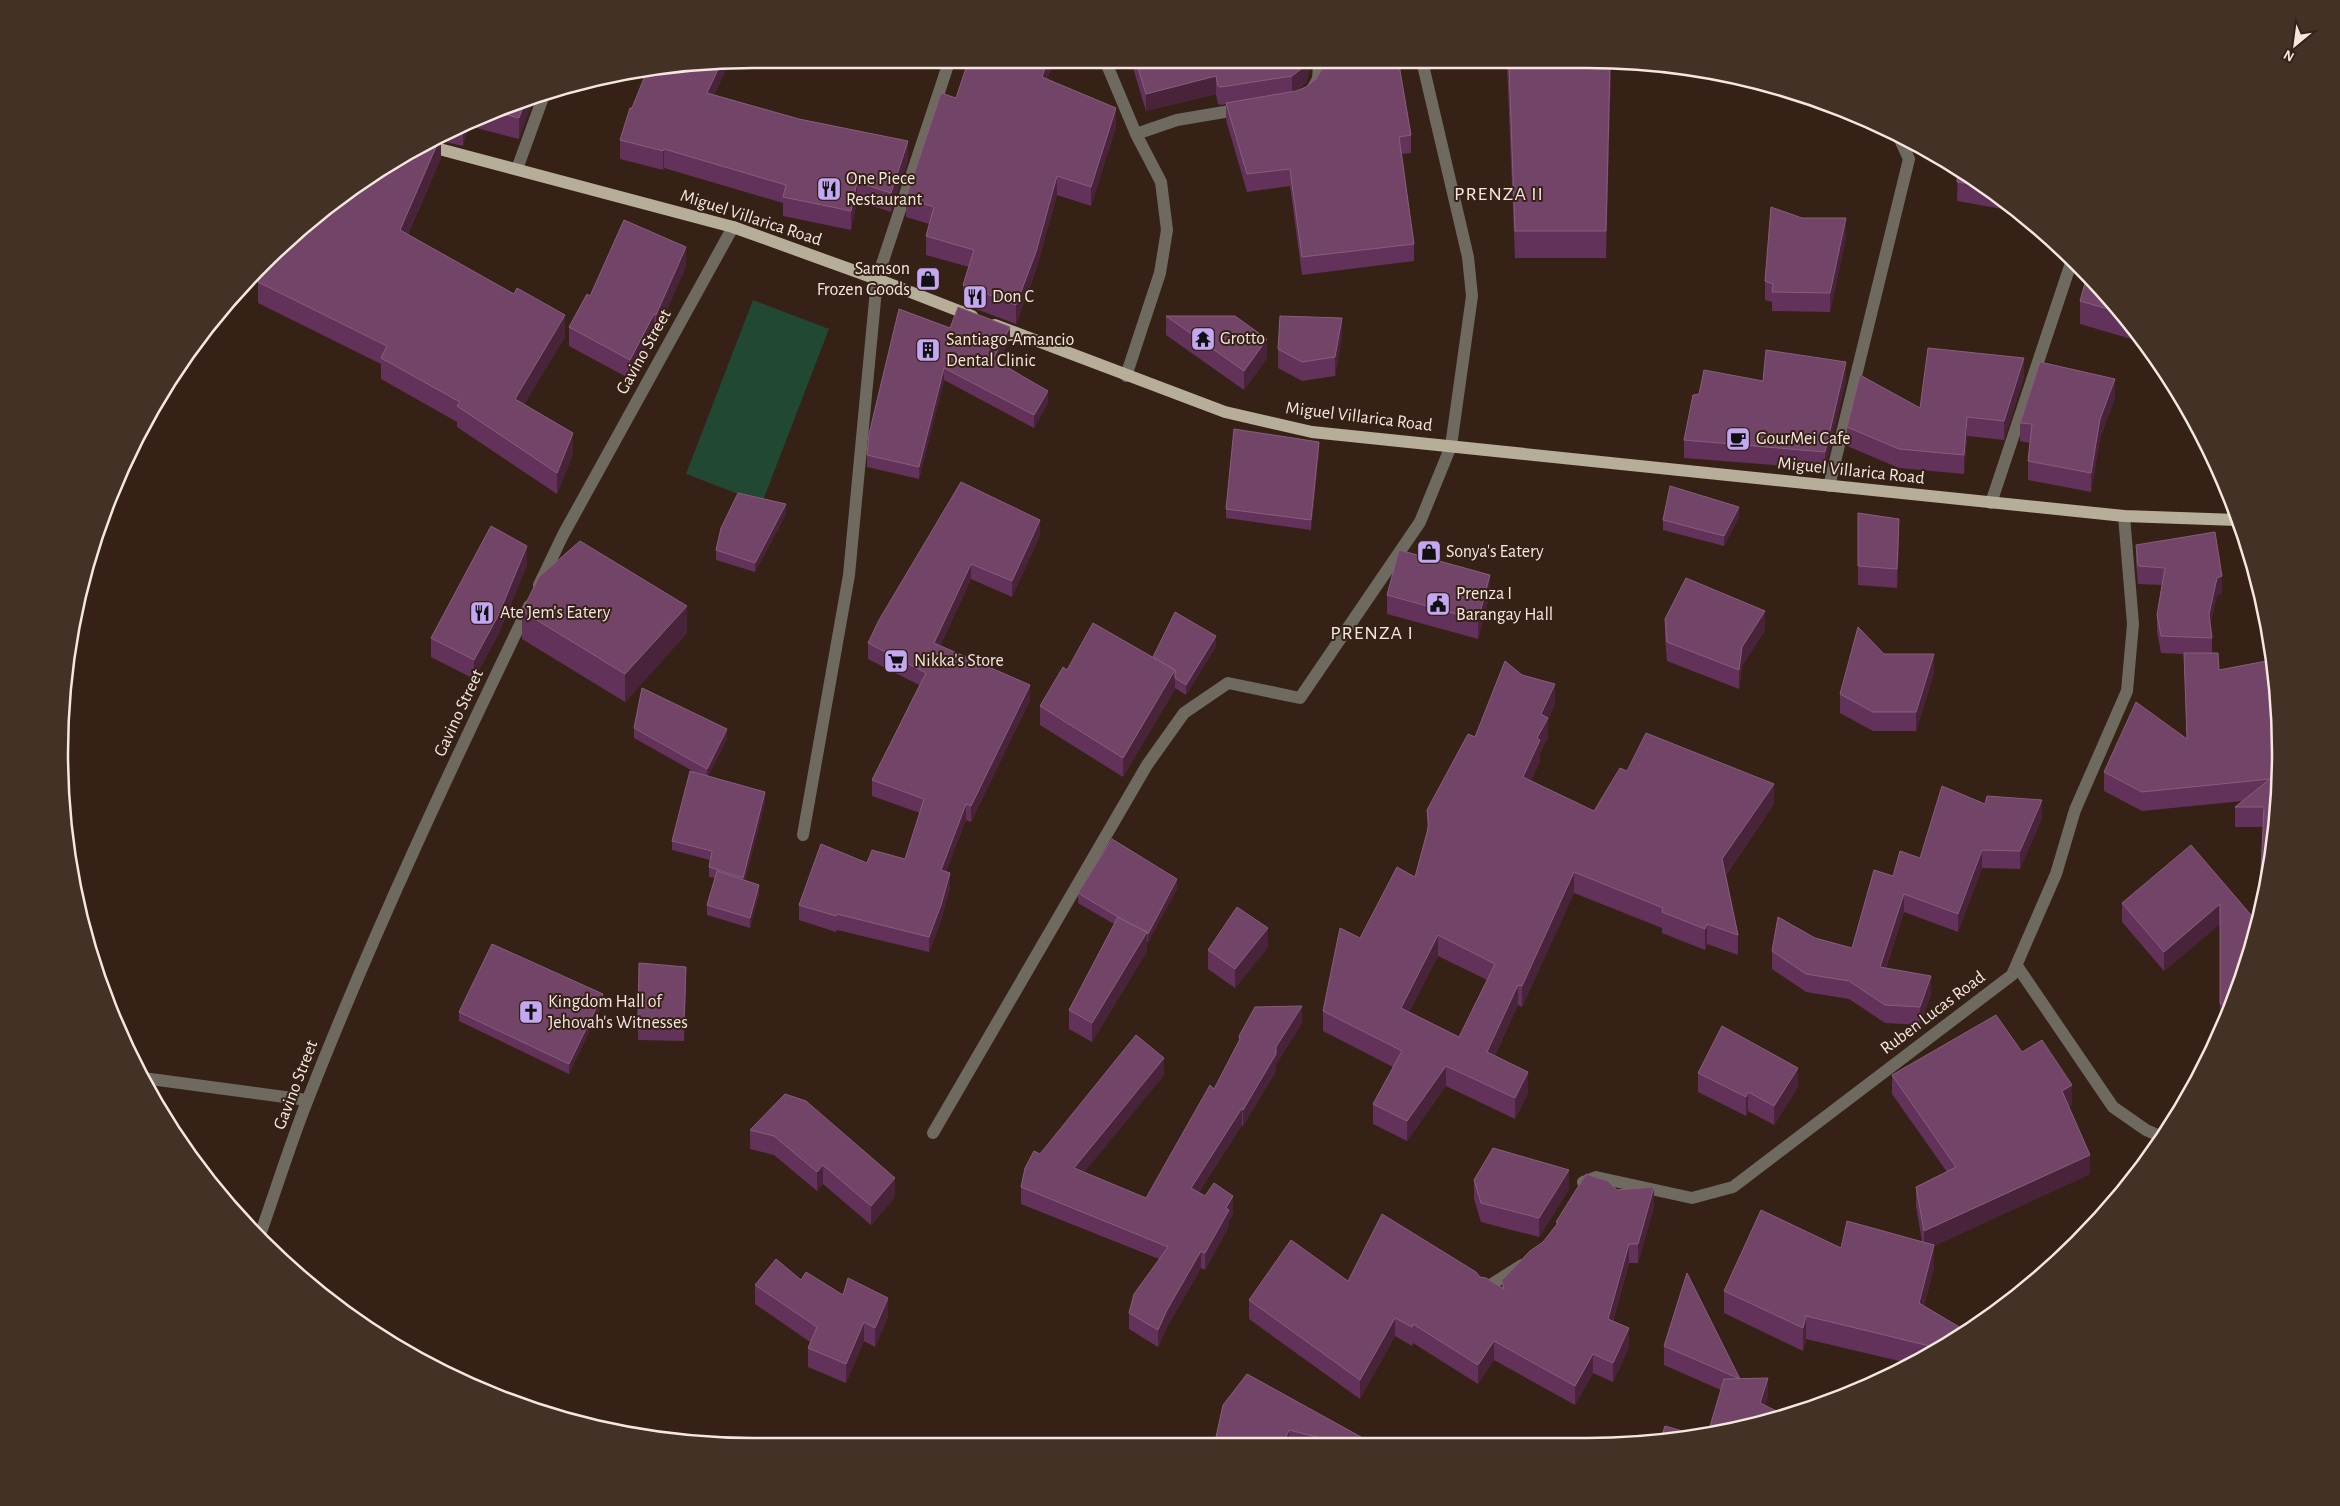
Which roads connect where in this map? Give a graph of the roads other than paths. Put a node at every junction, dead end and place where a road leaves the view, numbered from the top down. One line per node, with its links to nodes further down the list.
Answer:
1 (947, 68): 14 (street)
2 (1108, 68): 8 (street)
3 (1319, 68): 5 (street)
4 (1424, 68): 16 (street)
5 (1302, 97)
6 (541, 101): 11 (street)
7 (1254, 107): 8 (street)
8 (1136, 134): 15 (street)
9 (1902, 144): 17 (street)
10 (433, 147): 11 (main road, Miguel Villarica Road)
11 (516, 169): 12 (main road, Miguel Villarica Road)
12 (733, 227): 14 (main road, Miguel Villarica Road); 24 (street, Gavino Street)
13 (2070, 266): 18 (street)
14 (877, 279): 15 (main road, Miguel Villarica Road); 21 (street)
15 (1126, 376): 16 (main road, Miguel Villarica Road)
16 (1451, 446): 17 (main road, Miguel Villarica Road); 25 (street)
17 (1829, 486): 18 (main road, Miguel Villarica Road)
18 (1990, 503): 19 (main road, Miguel Villarica Road)
19 (2124, 516): 20 (main road, Miguel Villarica Road); 22 (street, Ruben Lucas Road)
20 (2231, 520)
21 (803, 835)
22 (2017, 966): 26 (street); 27 (street, Ruben Lucas Road)
23 (150, 1079): 24 (street)
24 (308, 1100): 28 (street, Gavino Street)
25 (933, 1133)
26 (2157, 1135)
27 (1575, 1196)
28 (261, 1231)
29 (1536, 1257): 30 (street)
30 (1484, 1289)

